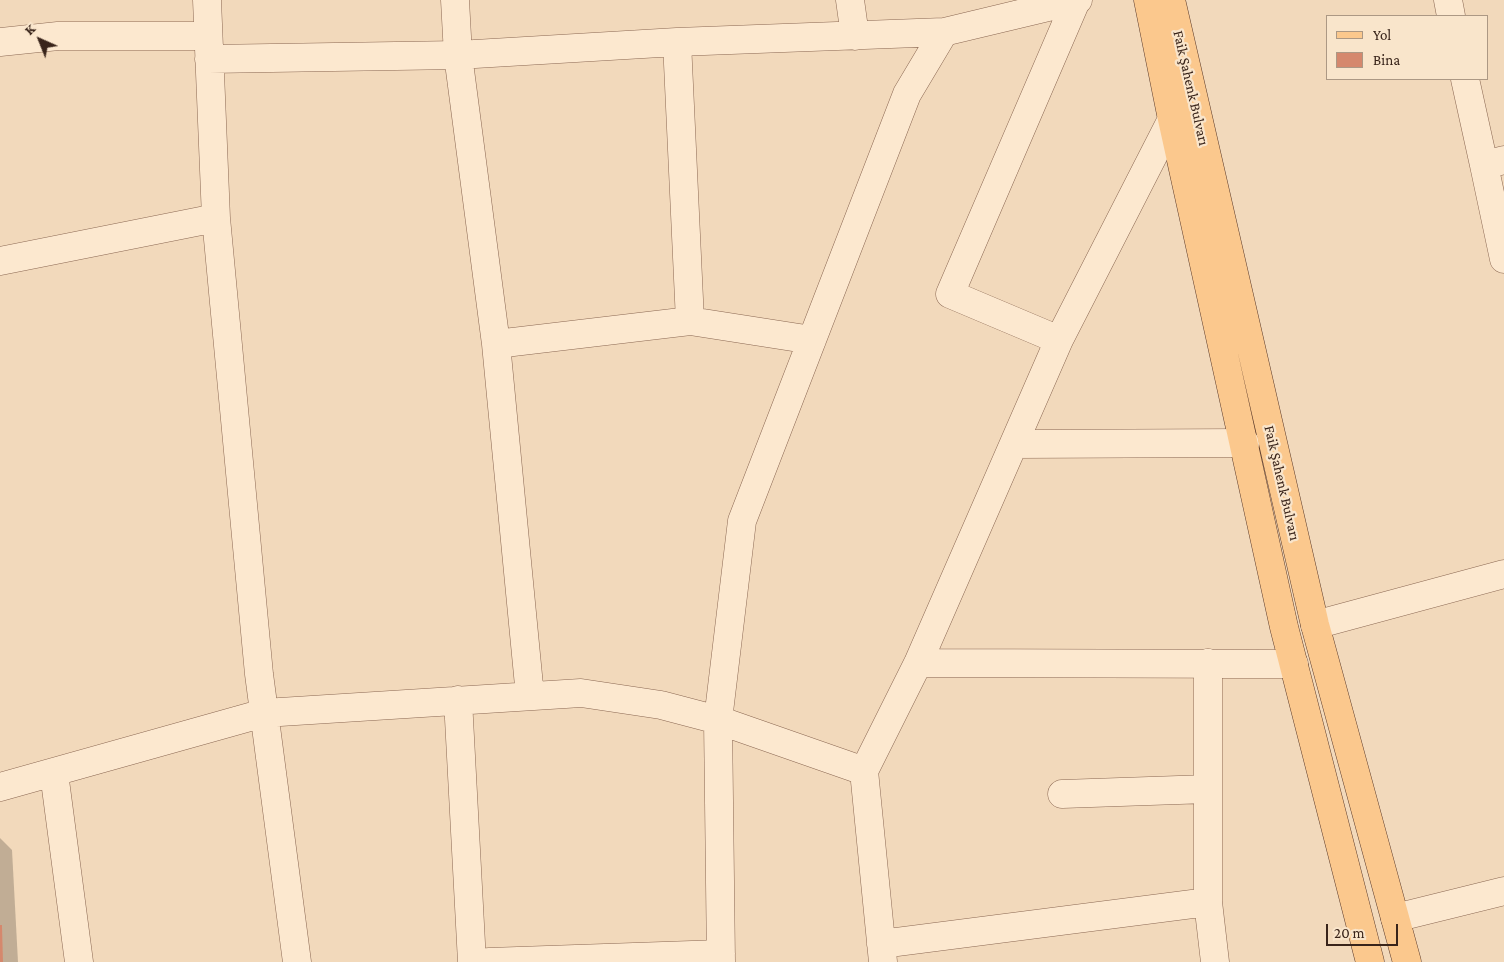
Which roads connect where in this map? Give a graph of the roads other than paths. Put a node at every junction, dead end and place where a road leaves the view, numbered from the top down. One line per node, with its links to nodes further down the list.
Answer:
1 (207, 0): 13 (street)
2 (455, 0): 14 (street)
3 (850, 0): 10 (street)
4 (1077, 0): 9 (street); 23 (street)
5 (1148, 0): 16 (main road, Faik Şahenk Bulvarı)
6 (1171, 0): 28 (main road, Faik Şahenk Bulvarı)
7 (1448, 0): 8 (street)
8 (1451, 15)
9 (944, 32): 10 (street); 22 (street)
10 (855, 36): 12 (street)
11 (0, 42): 13 (street)
12 (677, 42): 14 (street); 21 (street)
13 (208, 48): 14 (street); 18 (street)
14 (458, 55): 24 (street)
15 (1465, 80): 17 (street)
16 (1172, 120): 23 (street); 25 (main road, Faik Şahenk Bulvarı)
17 (1494, 162): 19 (street)
18 (216, 218): 20 (street); 34 (street)
19 (1504, 259)
20 (0, 261)
21 (690, 321): 22 (street); 24 (street)
22 (812, 340): 35 (street)
23 (1059, 340): 26 (street)
24 (496, 344): 32 (street)
25 (1245, 443): 26 (street); 31 (main road, Faik Şahenk Bulvarı)
26 (1014, 444): 29 (street)
27 (1504, 574): 28 (street)
28 (1315, 625): 43 (main road, Faik Şahenk Bulvarı)
29 (918, 663): 30 (street); 36 (street)
30 (1208, 663): 31 (street); 39 (street)
31 (1294, 664): 51 (main road, Faik Şahenk Bulvarı)
32 (530, 696): 33 (street); 35 (street)
33 (458, 700): 34 (street); 48 (street)
34 (264, 713): 37 (street); 47 (street)
35 (718, 720): 36 (street); 45 (street)
36 (864, 771): 44 (street)
37 (54, 773): 38 (street); 46 (street)
38 (0, 787)
39 (1208, 789): 40 (street); 42 (street)
40 (1062, 794)
41 (1504, 891): 43 (street)
42 (1208, 902): 44 (street); 50 (street)
43 (1395, 918): 52 (main road, Faik Şahenk Bulvarı)
44 (882, 953)
45 (721, 958): 49 (street)
46 (79, 962)
47 (296, 962)
48 (472, 962)
49 (489, 962)
50 (1215, 962)
51 (1370, 962)
52 (1407, 962)

